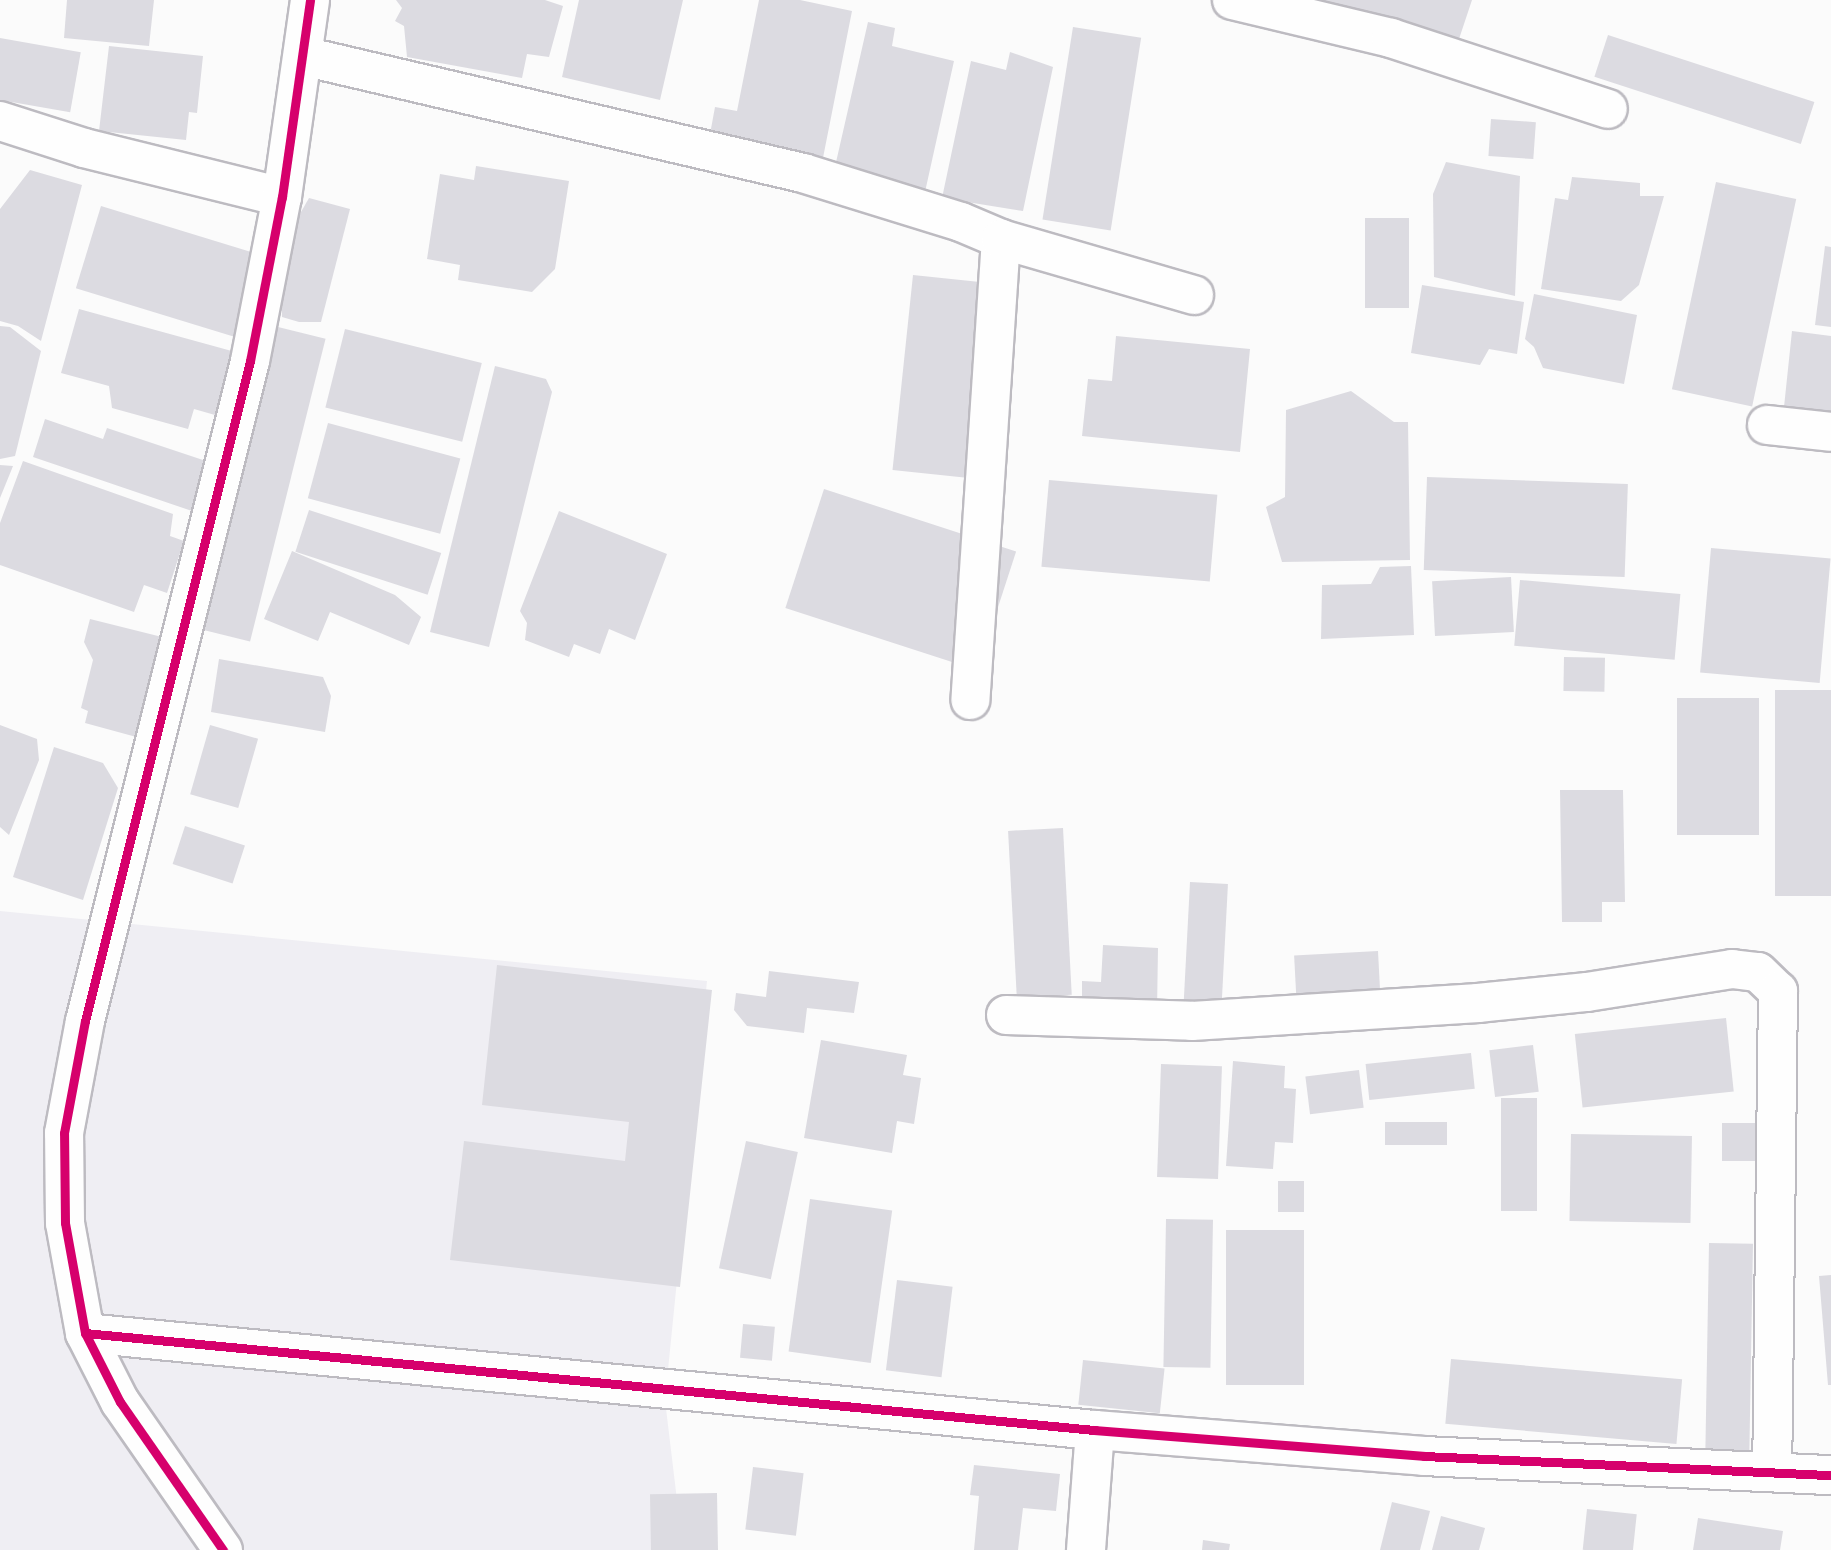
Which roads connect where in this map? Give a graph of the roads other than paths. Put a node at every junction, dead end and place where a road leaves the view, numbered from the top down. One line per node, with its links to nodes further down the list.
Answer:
1 (310, 0): 3 (street)
2 (1232, 0): 4 (street)
3 (303, 55): 6 (street); 7 (street)
4 (1608, 109)
5 (0, 121): 6 (street)
6 (282, 197): 13 (street)
7 (1001, 239): 8 (street); 11 (street)
8 (1194, 295)
9 (1767, 425): 10 (street)
10 (1831, 432)
11 (970, 700)
12 (1006, 1015): 15 (street)
13 (85, 1333): 14 (street); 17 (street)
14 (1094, 1430): 15 (street); 18 (street)
15 (1772, 1471): 16 (street)
16 (1831, 1475)
17 (223, 1550)
18 (1086, 1550)

